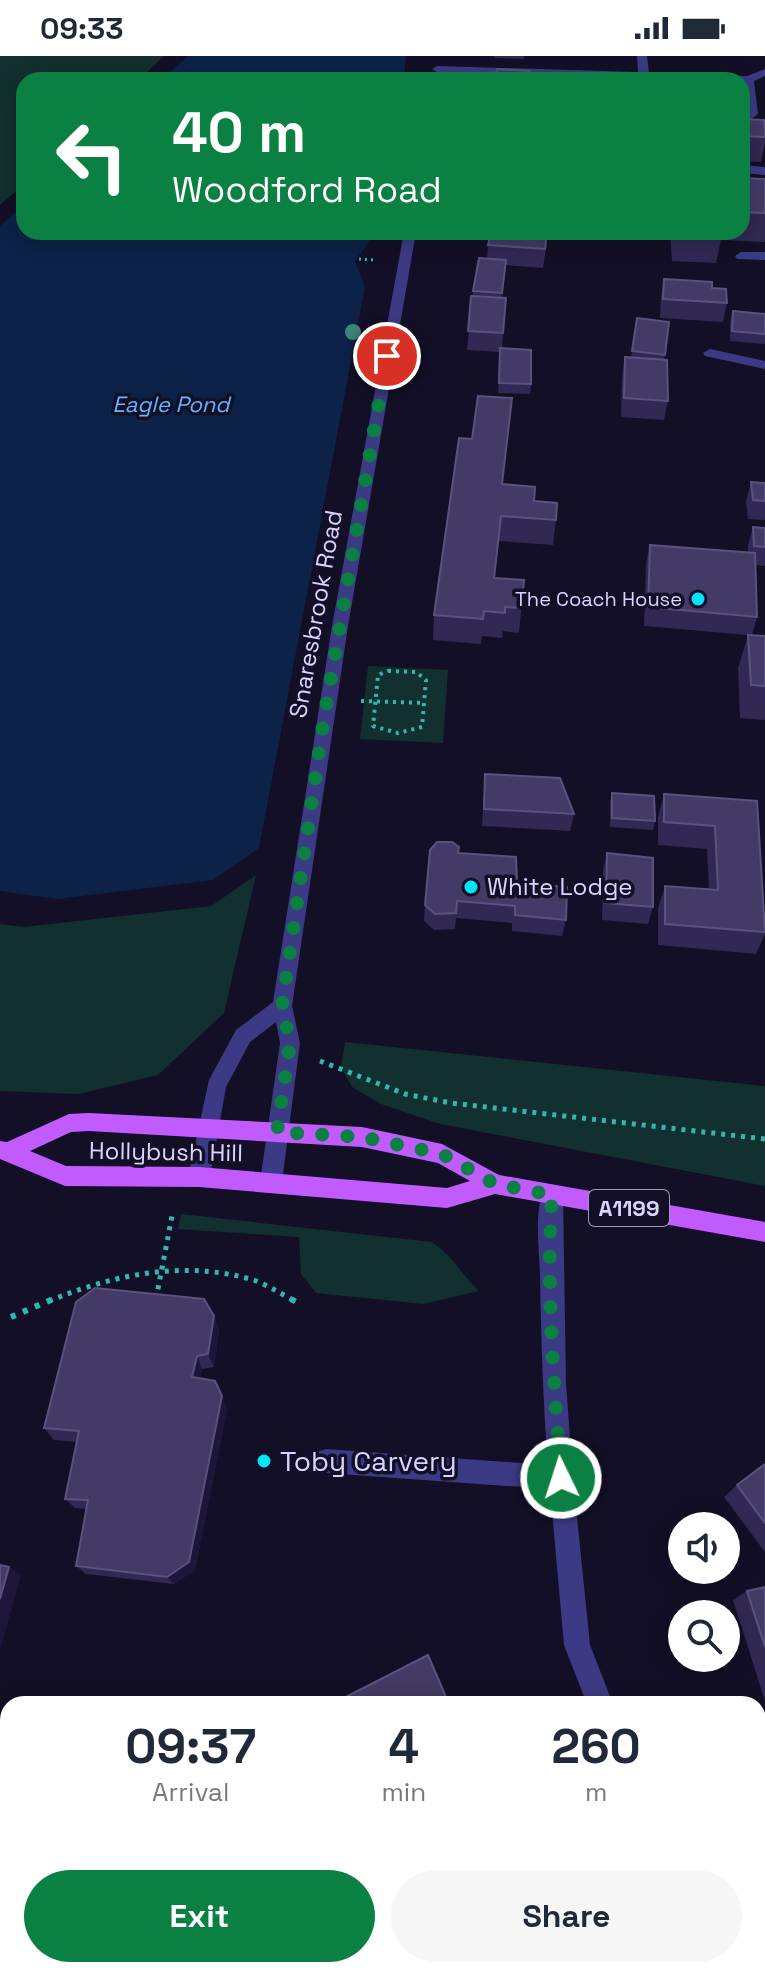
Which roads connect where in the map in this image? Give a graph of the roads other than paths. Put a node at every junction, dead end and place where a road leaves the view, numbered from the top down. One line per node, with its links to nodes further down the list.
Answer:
1 (750, 96): 2 (street)
2 (750, 116)
3 (409, 240): 8 (street, Snaresbrook Road)
4 (741, 256): 5 (street)
5 (765, 256)
6 (710, 353): 7 (street)
7 (765, 365)
8 (282, 1006): 9 (street); 10 (street, Snaresbrook Road)
9 (206, 1127): 10 (main road, Hollybush Hill / A1199); 11 (main road, Hollybush Hill / A1199); 12 (street)
10 (277, 1132): 13 (street, Snaresbrook Road); 14 (main road, Hollybush Hill / A1199)
11 (5, 1150): 12 (main road, Hollybush Hill / A1199)
12 (199, 1177): 13 (main road, Hollybush Hill / A1199)
13 (271, 1182): 14 (main road, Hollybush Hill / A1199)
14 (495, 1184): 15 (main road, A1199)
15 (552, 1195): 16 (main road, A1199); 18 (street)
16 (765, 1232)
17 (326, 1461): 18 (street)
18 (561, 1478): 19 (street)
19 (597, 1696)

